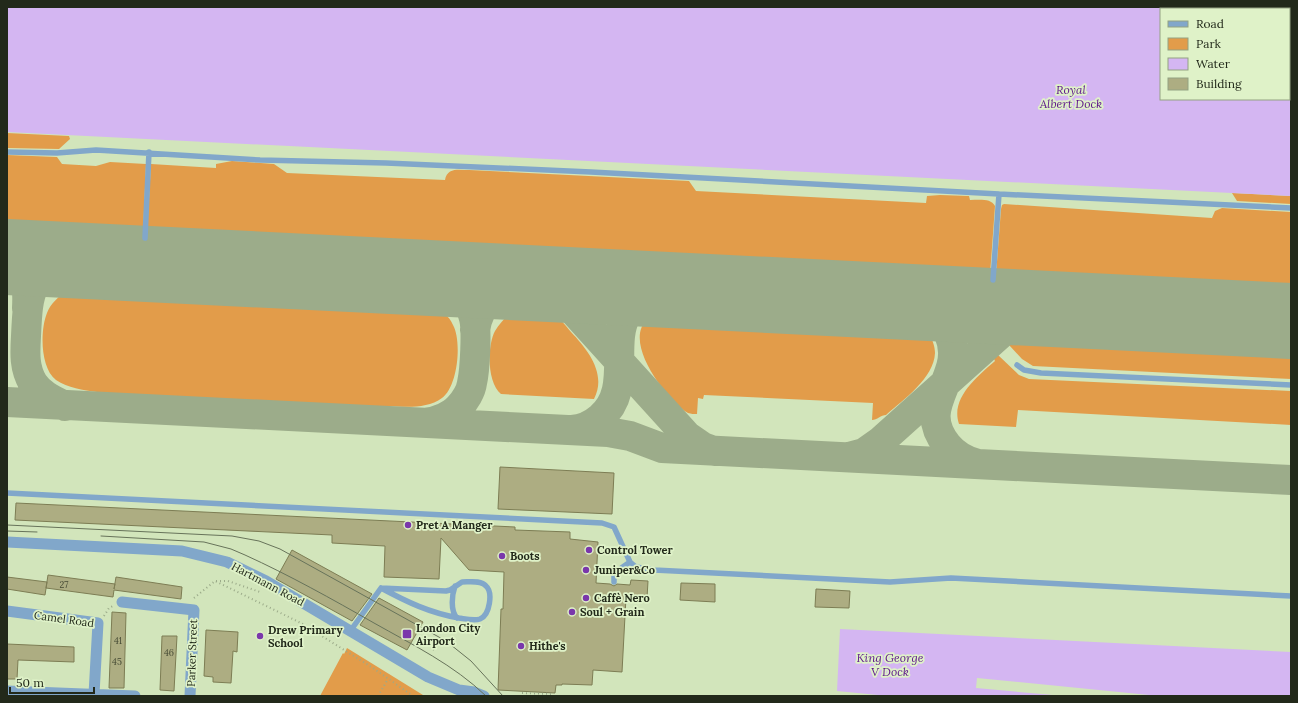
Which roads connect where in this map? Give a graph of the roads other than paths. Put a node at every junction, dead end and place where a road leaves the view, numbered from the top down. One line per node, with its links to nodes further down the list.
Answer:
1 (7, 152): 2 (lane)
2 (149, 152): 3 (lane); 5 (lane)
3 (999, 194): 4 (lane); 6 (lane)
4 (1291, 208)
5 (145, 238)
6 (993, 280)
7 (1017, 365): 8 (lane)
8 (1291, 385)
9 (7, 493): 11 (lane)
10 (7, 542): 19 (street, Hartmann Road)
11 (630, 562): 12 (lane); 15 (lane)
12 (614, 582)
13 (455, 585): 14 (lane); 18 (lane); 18 (lane)
14 (381, 588): 18 (lane); 19 (lane)
15 (1291, 596)
16 (122, 602): 25 (street, Parker Street)
17 (7, 611): 23 (street, Camel Road)
18 (457, 618)
19 (351, 630): 21 (street, Hartmann Road)
20 (7, 691): 22 (street)
21 (462, 693): 26 (street, Hartmann Road)
22 (22, 694): 23 (street)
23 (94, 694): 24 (street)
24 (136, 696)
25 (190, 696)
26 (484, 696)

